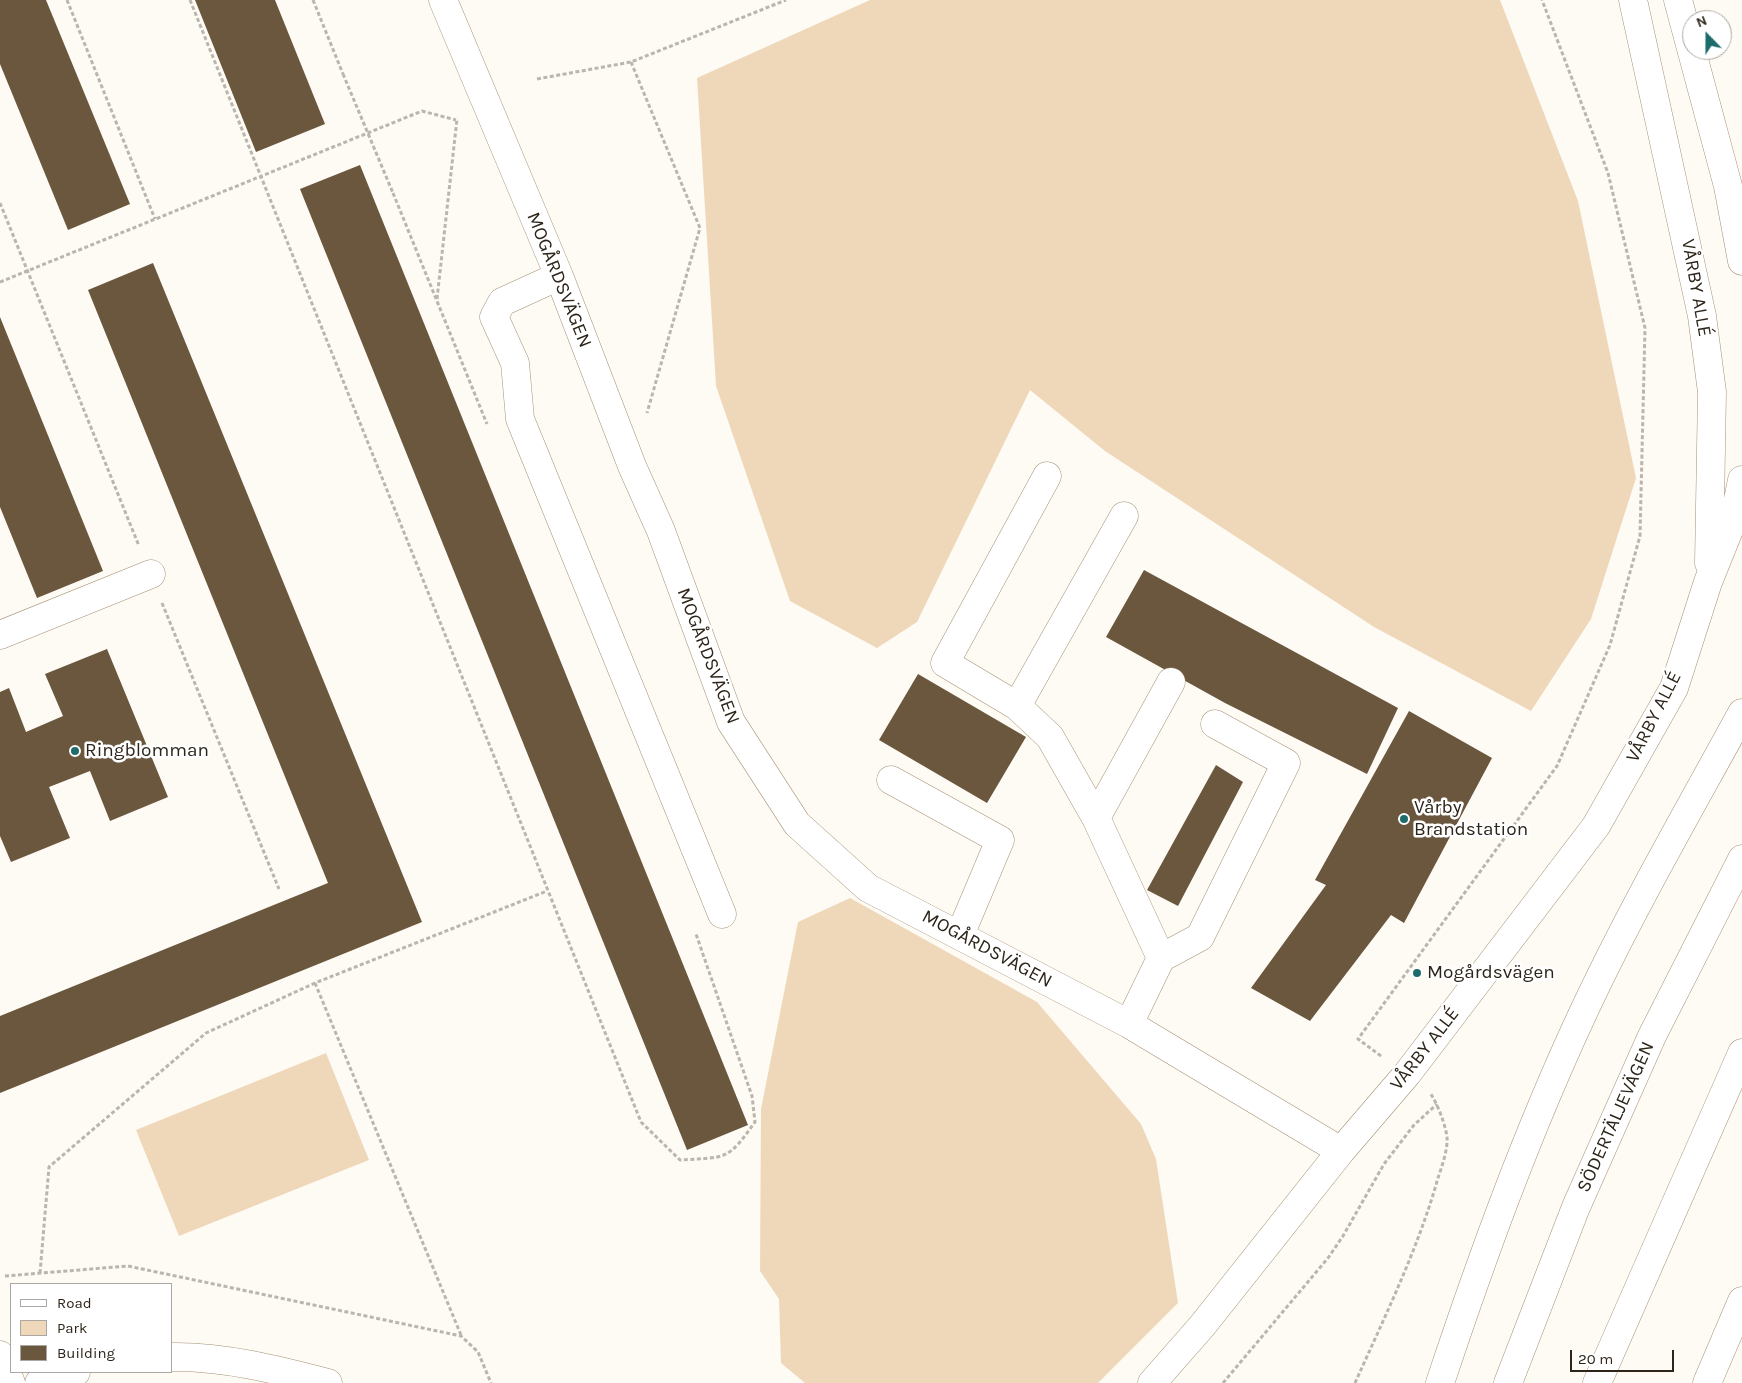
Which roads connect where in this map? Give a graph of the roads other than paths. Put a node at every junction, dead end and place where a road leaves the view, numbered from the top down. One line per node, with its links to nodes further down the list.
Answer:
1 (443, 0): 5 (main road, MOGÅRDSVÄGEN)
2 (1633, 0): 10 (main road, VÅRBY ALLÉ)
3 (1678, 0): 4 (main road)
4 (1742, 261)
5 (559, 276): 19 (main road); 20 (main road, MOGÅRDSVÄGEN)
6 (1047, 476): 13 (main road)
7 (1742, 480): 10 (main road, VÅRBY ALLÉ)
8 (1124, 516): 13 (main road)
9 (151, 574): 11 (main road)
10 (1708, 582): 24 (main road, VÅRBY ALLÉ)
11 (0, 635)
12 (1171, 682): 17 (main road)
13 (1017, 706): 17 (main road)
14 (1742, 713): 33 (main road)
15 (1215, 724): 21 (main road)
16 (891, 780): 20 (main road)
17 (1096, 818): 21 (main road)
18 (1742, 860): 34 (main road, SÖDERTÄLJEVÄGEN)
19 (722, 914)
20 (960, 935): 22 (main road, MOGÅRDSVÄGEN)
21 (1161, 958): 22 (main road)
22 (1129, 1024): 24 (main road, MOGÅRDSVÄGEN)
23 (1742, 1053): 35 (main road)
24 (1341, 1151): 32 (main road, VÅRBY ALLÉ)
25 (1742, 1301): 36 (main road)
26 (0, 1356): 29 (main road)
27 (172, 1357): 31 (main road)
28 (73, 1373): 30 (main road)
29 (11, 1383)
30 (40, 1383)
31 (328, 1383)
32 (1152, 1383)
33 (1440, 1383)
34 (1508, 1383)
35 (1598, 1383)
36 (1707, 1383)

